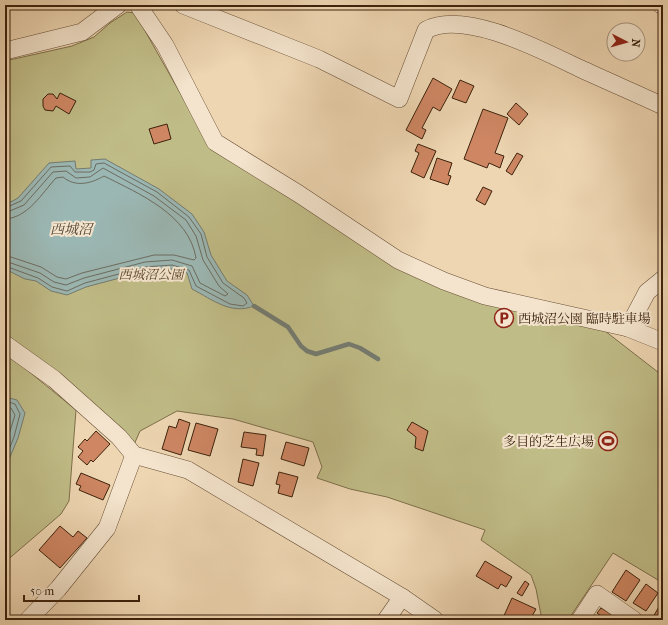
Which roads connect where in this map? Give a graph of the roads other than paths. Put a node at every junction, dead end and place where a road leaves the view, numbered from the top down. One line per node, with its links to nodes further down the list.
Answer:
1 (118, 5): 4 (street)
2 (138, 5): 7 (street)
3 (183, 5): 5 (street)
4 (5, 51)
5 (663, 106)
6 (663, 279): 7 (street)
7 (628, 328): 8 (street)
8 (663, 342)
9 (5, 344): 10 (street)
10 (134, 455): 11 (street); 12 (street)
11 (402, 598): 13 (street); 14 (street)
12 (28, 620)
13 (386, 620)
14 (435, 620)
15 (580, 620): 16 (street)
16 (634, 620)

